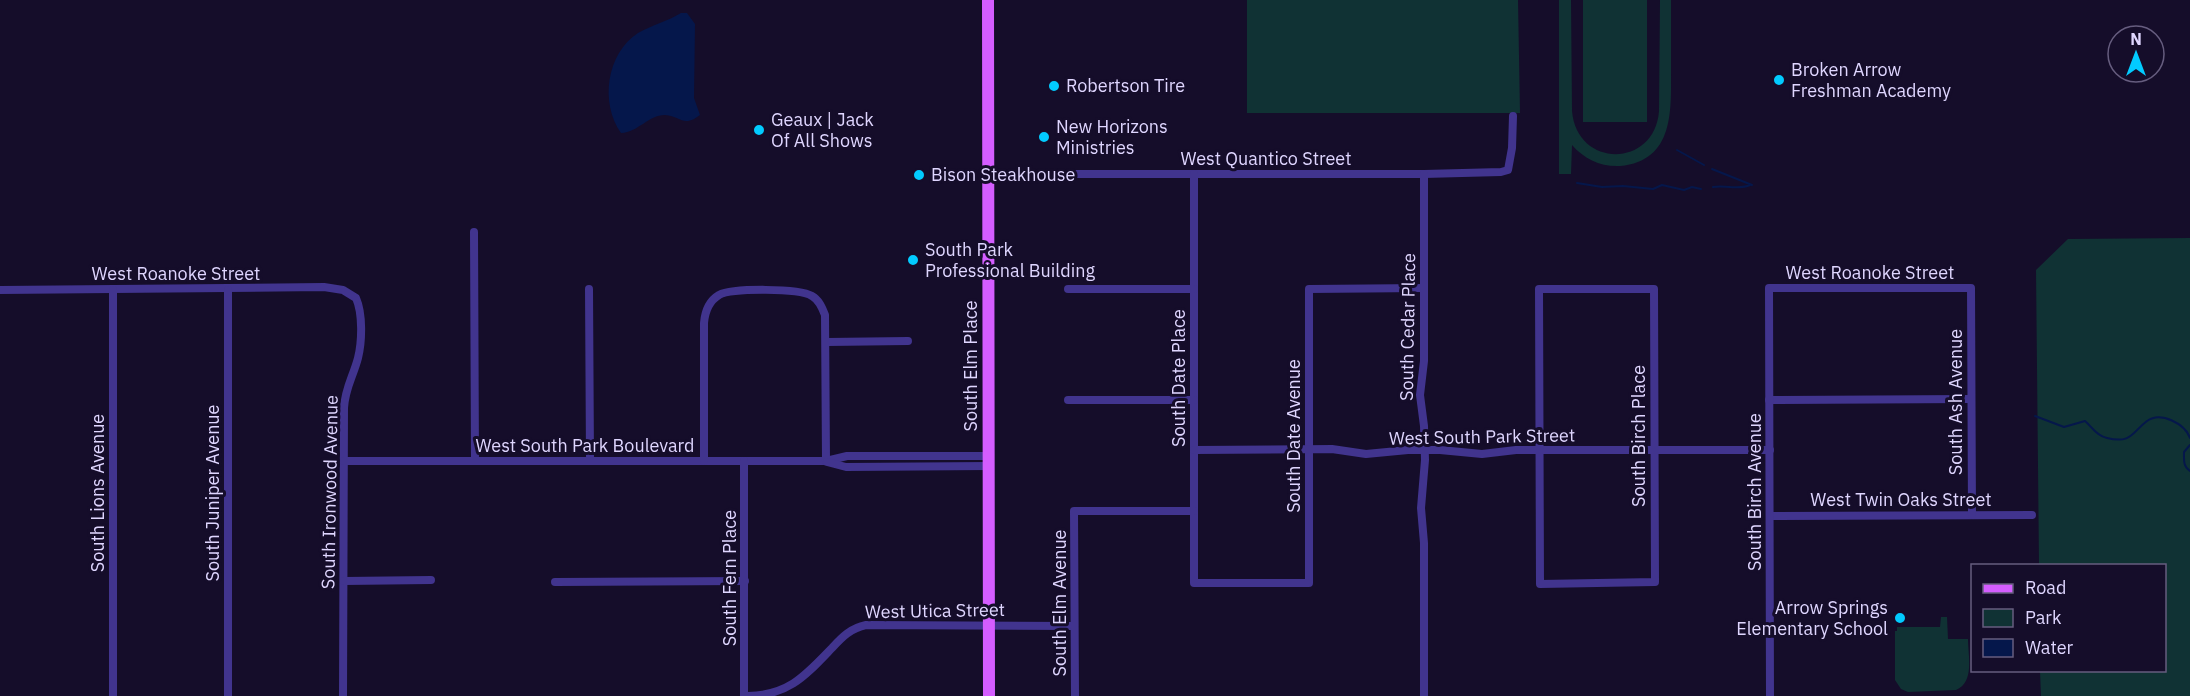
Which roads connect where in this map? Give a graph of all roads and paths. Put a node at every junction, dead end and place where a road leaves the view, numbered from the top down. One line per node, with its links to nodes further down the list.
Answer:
1 (988, 0): 3 (main road, South Elm Place)
2 (1512, 116): 5 (street, West Quantico Street)
3 (988, 174): 4 (street, West Quantico Street); 34 (main road, South Elm Place)
4 (1194, 174): 5 (street, West Quantico Street); 12 (street, South Date Place)
5 (1424, 174): 7 (street, South Cedar Place)
6 (474, 232): 29 (street)
7 (1424, 288): 23 (street, South Date Avenue); 25 (street, South Cedar Place)
8 (1769, 288): 9 (street, West Roanoke Street); 22 (street, South Birch Avenue)
9 (1971, 288): 19 (street, South Ash Avenue)
10 (589, 289): 30 (street)
11 (1068, 289): 12 (street)
12 (1194, 289): 21 (street, South Date Place)
13 (0, 290): 14 (street, West Roanoke Street)
14 (113, 290): 15 (street, West Roanoke Street); 47 (street, South Lions Avenue)
15 (228, 290): 16 (street, West Roanoke Street); 48 (street, South Juniper Avenue)
16 (351, 294): 35 (street, South Ironwood Avenue)
17 (908, 341): 18 (street)
18 (827, 342): 31 (street); 33 (street)
19 (1971, 399): 22 (street); 37 (street, South Ash Avenue)
20 (1068, 400): 21 (street)
21 (1194, 400): 24 (street, South Date Place)
22 (1769, 400): 28 (street, South Birch Avenue)
23 (1309, 449): 24 (street, West South Park Street); 25 (street, West South Park Street); 44 (street, South Date Avenue)
24 (1194, 450): 36 (street, South Date Place)
25 (1424, 450): 26 (street, West South Park Street); 53 (street, South Cedar Place)
26 (1539, 450): 27 (street, West South Park Street); 27 (street, South Birch Place); 27 (street, South Birch Place)
27 (1654, 450): 28 (street, West South Park Street)
28 (1770, 450): 39 (street, South Birch Avenue)
29 (475, 461): 30 (street, West South Park Boulevard); 35 (street, West South Park Boulevard)
30 (590, 461): 31 (street, West South Park Boulevard)
31 (704, 461): 32 (street, West South Park Boulevard)
32 (744, 461): 33 (street, West South Park Boulevard); 43 (street, South Fern Place)
33 (826, 461): 34 (street, West South Park Boulevard)
34 (989, 461): 45 (main road, South Elm Place)
35 (344, 462): 41 (street, South Ironwood Avenue)
36 (1194, 511): 44 (street, South Date Place); 46 (street, South Elm Avenue)
37 (1972, 515): 38 (street, West Twin Oaks Street); 39 (street, West Twin Oaks Street)
38 (2032, 515)
39 (1770, 516): 54 (street, South Birch Avenue)
40 (431, 580): 41 (street)
41 (344, 581): 49 (street, South Ironwood Avenue)
42 (555, 582): 43 (street)
43 (745, 582): 50 (street, South Fern Place)
44 (1194, 583)
45 (989, 625): 46 (street, West Utica Street); 50 (street, West Utica Street); 51 (main road, South Elm Place)
46 (1074, 626): 52 (street, South Elm Avenue)
47 (113, 696)
48 (228, 696)
49 (343, 696)
50 (746, 696)
51 (989, 696)
52 (1075, 696)
53 (1424, 696)
54 (1770, 696)

